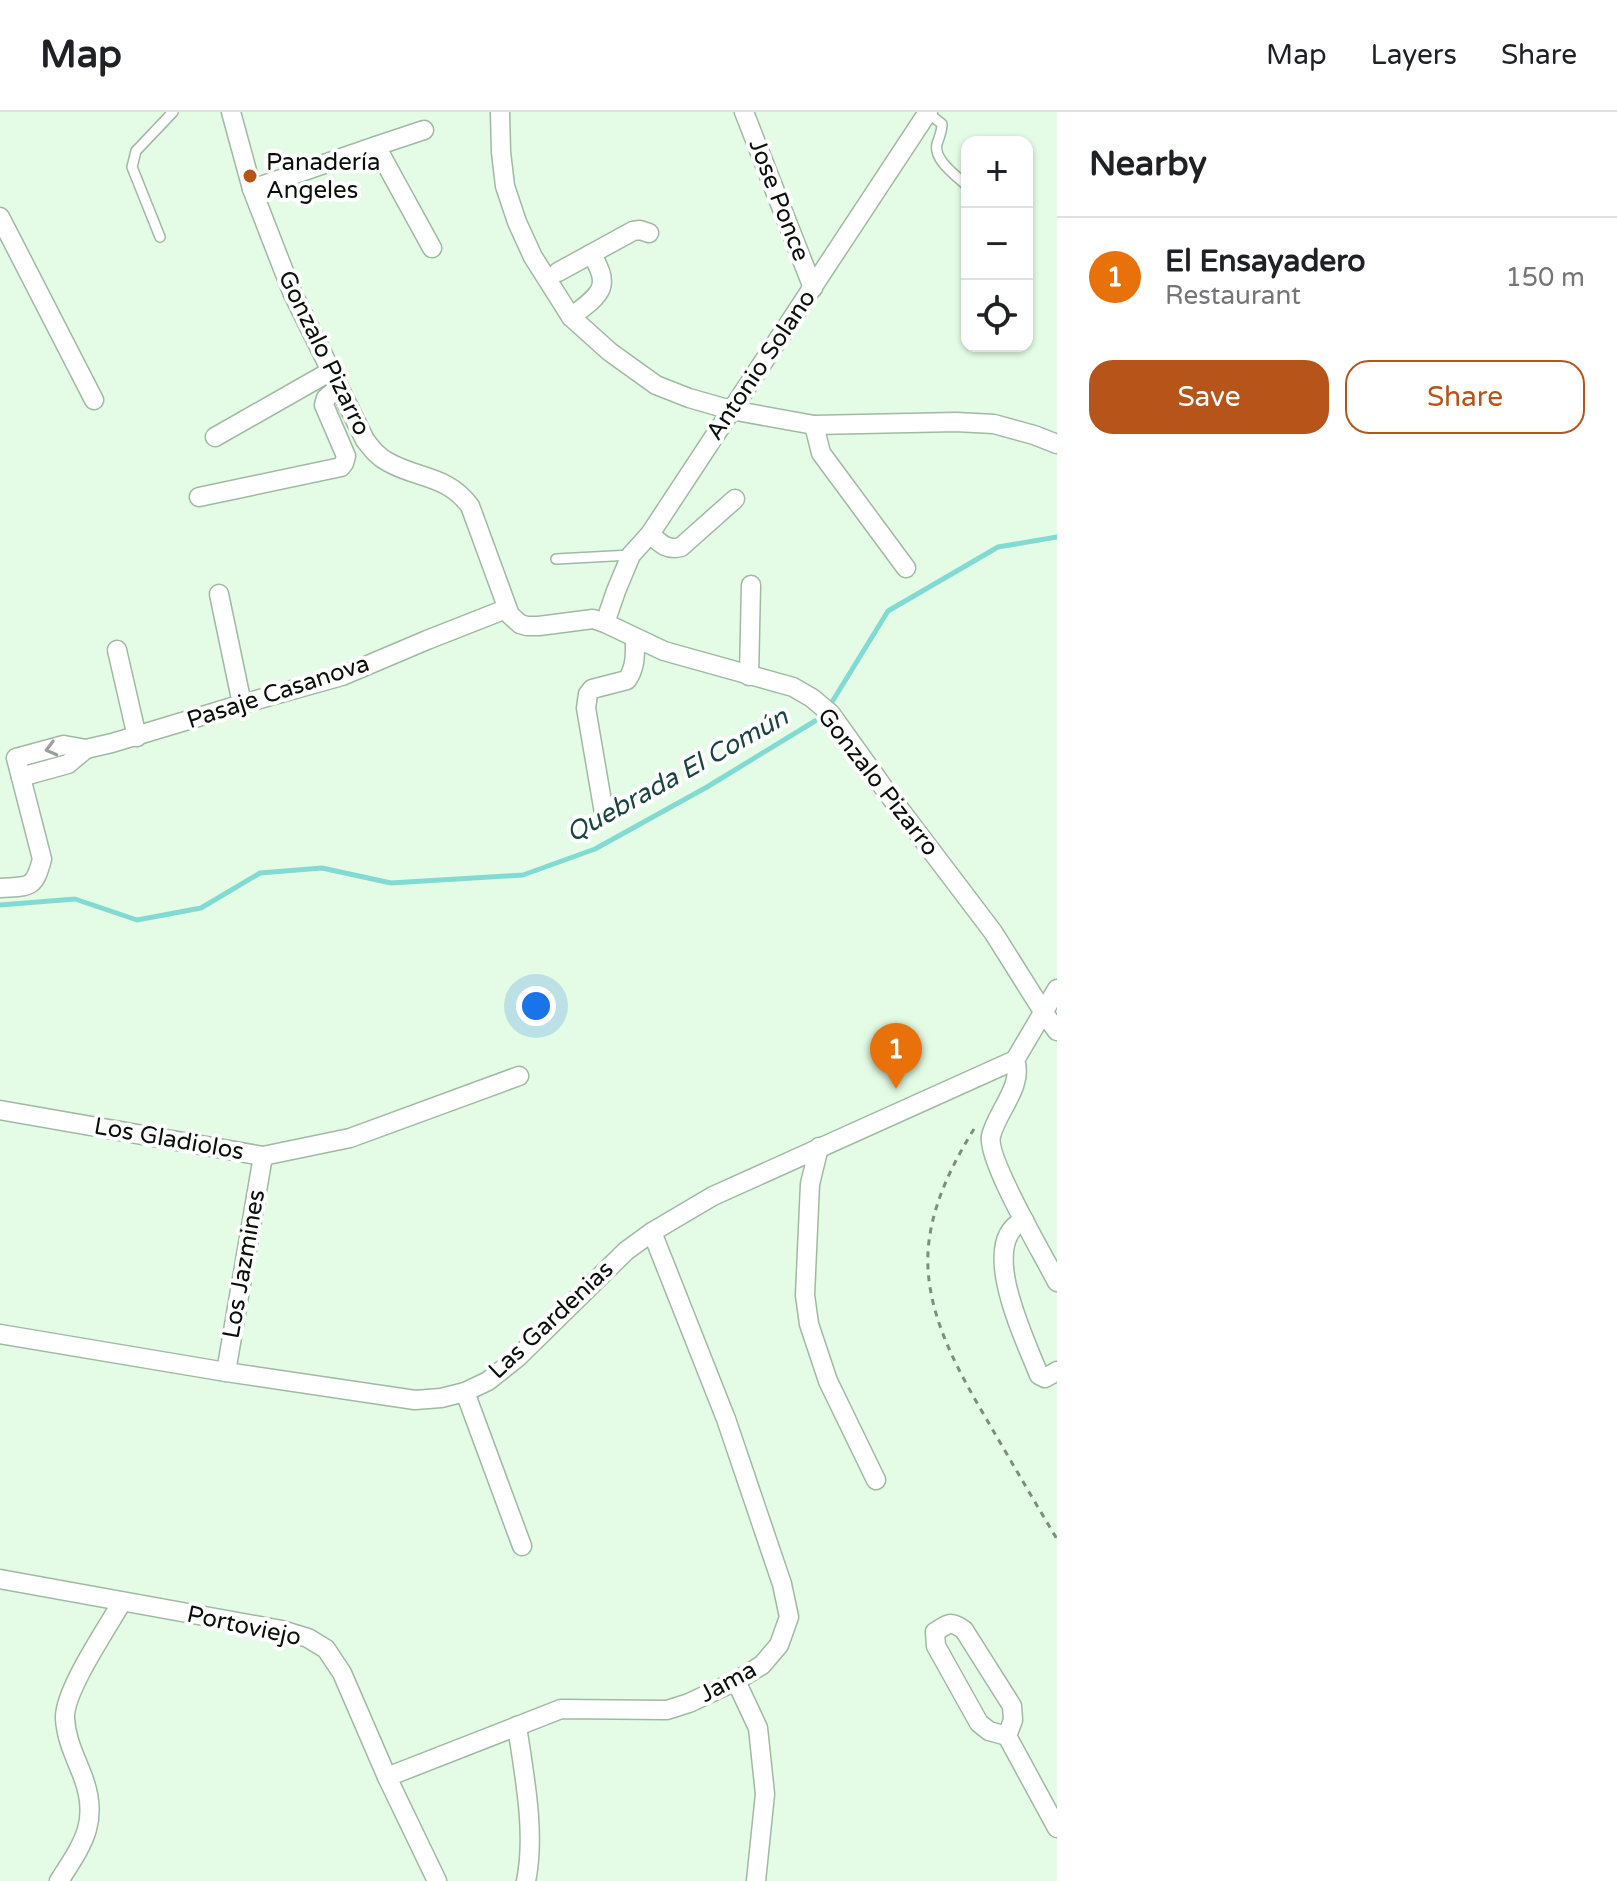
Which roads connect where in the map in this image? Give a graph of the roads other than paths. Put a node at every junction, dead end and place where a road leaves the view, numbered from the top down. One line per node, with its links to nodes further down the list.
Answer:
1 (173, 112): 12 (lane)
2 (231, 112): 9 (street, Gonzalo Pizarro)
3 (500, 112): 17 (street)
4 (744, 112): 16 (street, Jose Ponce)
5 (928, 112): 8 (lane); 16 (street, Antonio Solano)
6 (424, 130): 7 (street)
7 (376, 146): 9 (street); 13 (street)
8 (961, 180)
9 (252, 189): 18 (street, Gonzalo Pizarro)
10 (0, 217): 19 (street)
11 (649, 233): 14 (street)
12 (160, 237)
13 (432, 248)
14 (591, 254): 15 (street); 17 (street)
15 (558, 272)
16 (813, 288): 20 (street, Antonio Solano)
17 (571, 317): 20 (street)
18 (335, 379): 22 (street); 24 (street); 32 (street, Gonzalo Pizarro)
19 (94, 400)
20 (731, 410): 21 (street); 26 (street, Antonio Solano)
21 (814, 425): 23 (street); 29 (street)
22 (215, 437)
23 (1057, 444)
24 (199, 497)
25 (735, 499): 26 (street)
26 (650, 534): 27 (street, Antonio Solano)
27 (631, 555): 28 (lane); 33 (street, Antonio Solano)
28 (556, 559)
29 (906, 568)
30 (751, 585): 36 (street)
31 (219, 594): 37 (street)
32 (506, 609): 33 (street, Gonzalo Pizarro); 37 (street, Pasaje Casanova)
33 (605, 623): 34 (street, Gonzalo Pizarro)
34 (635, 638): 36 (street, Gonzalo Pizarro); 41 (street)
35 (117, 650): 38 (street)
36 (749, 676): 44 (street, Gonzalo Pizarro)
37 (242, 704): 38 (street, Pasaje Casanova)
38 (137, 737): 39 (street, Pasaje Casanova)
39 (89, 748): 40 (street); 40 (street, one-way to 40)
40 (21, 777): 42 (street)
41 (604, 813)
42 (0, 888)
43 (1057, 989): 44 (street)
44 (1044, 1013): 45 (street, Gonzalo Pizarro); 46 (street)
45 (1057, 1031)
46 (1015, 1060): 49 (street, Las Gardenias); 51 (street)
47 (519, 1076): 50 (street, Los Gladiolos)
48 (0, 1110): 50 (street, Los Gladiolos)
49 (819, 1147): 52 (street, Las Gardenias); 58 (street)
50 (263, 1156): 56 (street, Los Jazmines)
51 (1024, 1220): 53 (street); 55 (street)
52 (652, 1232): 57 (street, Las Gardenias); 62 (street, Jama)
53 (1057, 1282)
54 (0, 1334): 56 (street, Las Gardenias)
55 (1057, 1371)
56 (226, 1372): 57 (street, Las Gardenias)
57 (465, 1392): 59 (street)
58 (876, 1480)
59 (522, 1546)
60 (0, 1579): 61 (street, Portoviejo)
61 (122, 1602): 65 (street, Portoviejo); 67 (street)
62 (736, 1681): 63 (street, Jama); 70 (street)
63 (517, 1726): 65 (street, Jama); 69 (street)
64 (1007, 1736): 64 (street); 66 (street)
65 (387, 1777): 68 (street, Portoviejo)
66 (1057, 1828)
67 (59, 1881)
68 (437, 1881)
69 (526, 1881)
70 (756, 1881)

